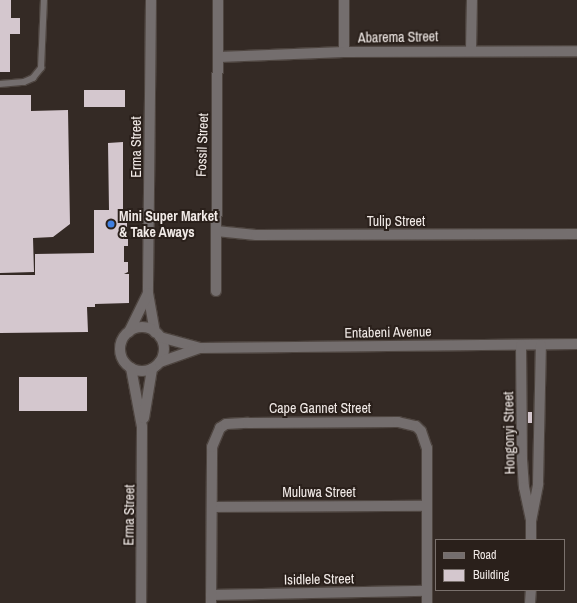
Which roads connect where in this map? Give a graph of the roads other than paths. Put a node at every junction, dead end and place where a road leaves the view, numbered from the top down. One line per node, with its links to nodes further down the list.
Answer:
1 (44, 0): 10 (lane)
2 (151, 0): 14 (street, Erma Street)
3 (218, 0): 9 (street, Fossil Street)
4 (344, 0): 8 (street)
5 (472, 0): 6 (street)
6 (471, 50): 7 (street, Abarema Street); 8 (street, Abarema Street)
7 (577, 51)
8 (344, 52): 9 (street, Abarema Street)
9 (219, 57): 11 (street, Fossil Street)
10 (0, 84)
11 (216, 231): 12 (street, Tulip Street); 13 (street, Fossil Street)
12 (577, 234)
13 (216, 291)
14 (148, 293): 15 (street, Erma Street); 16 (street, Erma Street)
15 (129, 332): 16 (street); 22 (street)
16 (158, 334): 20 (street, Entabeni Avenue); 21 (street)
17 (577, 344): 19 (street, Entabeni Avenue)
18 (521, 345): 19 (street, Entabeni Avenue); 20 (street, Entabeni Avenue); 24 (street, Hongonyi Street)
19 (541, 345): 23 (street, Hongonyi Street)
20 (200, 348): 21 (street, Entabeni Avenue)
21 (156, 365): 22 (street); 25 (street, Erma Street)
22 (131, 368): 25 (street, Erma Street)
23 (540, 401): 24 (street); 27 (street, Hongonyi Street)
24 (522, 402): 26 (street, Hongonyi Street)
25 (142, 427): 35 (street, Erma Street)
26 (523, 436): 27 (street); 30 (street, Hongonyi Street)
27 (539, 436): 30 (street, Hongonyi Street)
28 (427, 506): 29 (street, Muluwa Street); 29 (street, Cape Gannet Street); 32 (street, Cape Gannet Street)
29 (212, 507): 34 (street, Cape Gannet Street)
30 (531, 521): 31 (street, Hongonyi Street)
31 (531, 539)
32 (427, 591): 34 (street, Isidlele Street); 36 (street, Cape Gannet Street)
33 (530, 591): 37 (street)
34 (211, 599)
35 (141, 603)
36 (427, 603)
37 (530, 603)

